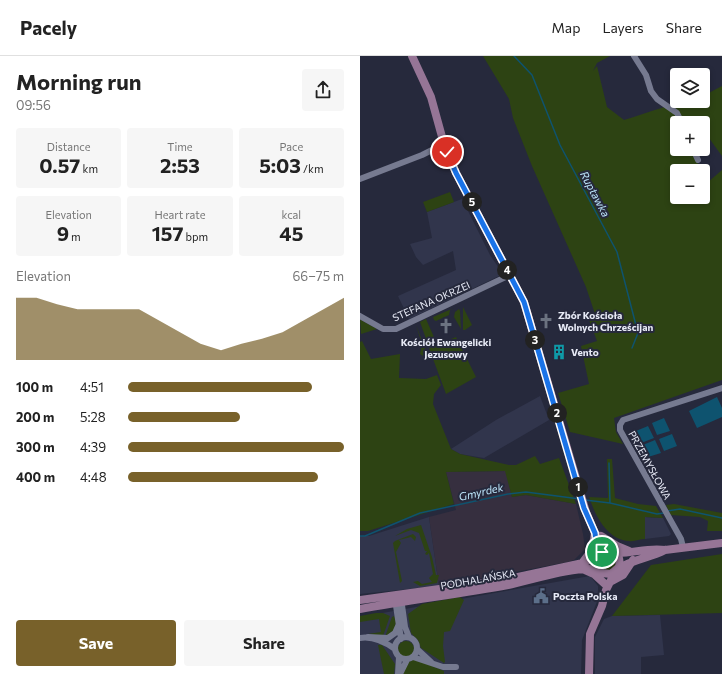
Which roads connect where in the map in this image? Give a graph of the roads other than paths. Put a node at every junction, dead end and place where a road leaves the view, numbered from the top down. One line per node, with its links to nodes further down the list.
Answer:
1 (412, 56): 4 (street)
2 (634, 56): 3 (street)
3 (678, 116)
4 (444, 144): 7 (street); 8 (street)
5 (696, 156): 6 (street)
6 (698, 160)
7 (360, 179)
8 (510, 275): 9 (street, STEFANA OKRZEI); 11 (street)
9 (360, 316)
10 (722, 388): 13 (street, PRZEMYSŁOWA)
11 (595, 533): 14 (street); 15 (street); 16 (street); 17 (street)
12 (722, 543): 13 (street)
13 (683, 547): 16 (street)
14 (613, 552): 15 (street); 16 (street); 18 (street)
15 (598, 556): 17 (street, PODHALAŃSKA); 19 (street)
16 (633, 556): 18 (street); 20 (street)
17 (584, 566): 19 (street, PODHALAŃSKA); 20 (street); 21 (street, PODHALAŃSKA); 23 (street, PODHALAŃSKA)
18 (616, 570): 19 (street); 20 (street)
19 (600, 571): 20 (street)
20 (607, 586): 40 (street)
21 (398, 598): 22 (street, PODHALAŃSKA); 23 (street, PODHALAŃSKA); 24 (street, PODHALAŃSKA); 26 (street)
22 (360, 600)
23 (414, 600): 26 (street)
24 (379, 606): 25 (street, PODHALAŃSKA); 26 (street)
25 (360, 609)
26 (400, 613): 27 (street); 29 (street)
27 (399, 624): 31 (street); 32 (street)
28 (368, 637): 30 (street); 31 (street); 33 (street)
29 (409, 637): 32 (street); 34 (street)
30 (360, 638)
31 (383, 639): 32 (street)
32 (400, 639): 33 (street)
33 (395, 649): 35 (street)
34 (418, 650): 36 (street); 37 (street)
35 (399, 657): 36 (street); 39 (street)
36 (410, 658): 37 (street); 39 (street)
37 (432, 663): 38 (street)
38 (456, 667)
39 (399, 674)
40 (589, 674)

